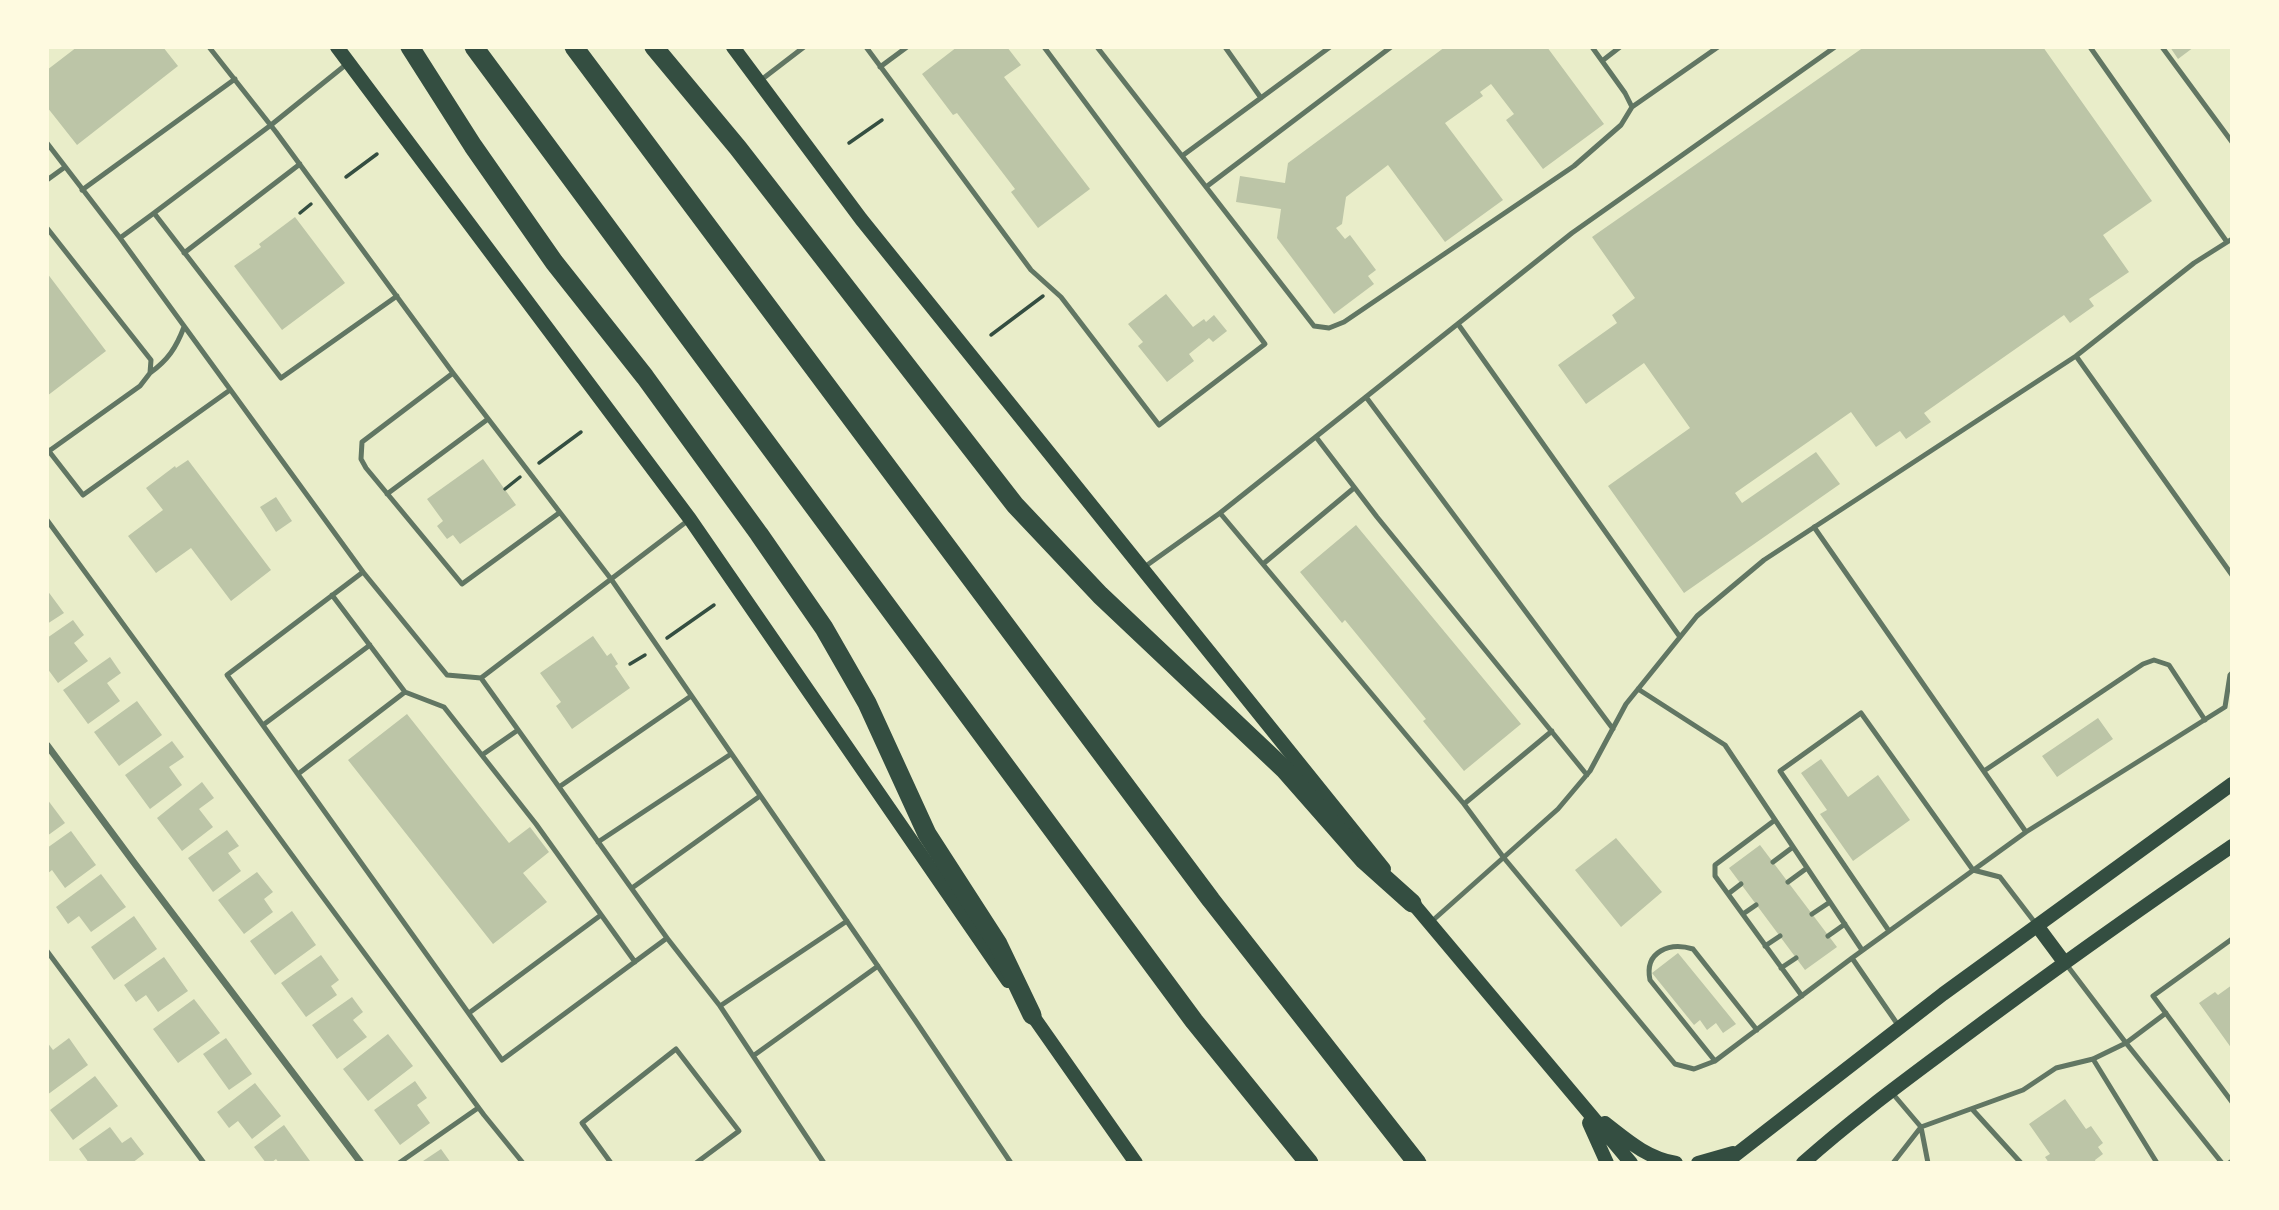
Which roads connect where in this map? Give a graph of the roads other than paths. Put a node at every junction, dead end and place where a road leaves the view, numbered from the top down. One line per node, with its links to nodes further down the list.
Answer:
1 (209, 47): 25 (lane)
2 (337, 47): 23 (main road)
3 (410, 47): 130 (highway)
4 (474, 47): 153 (highway)
5 (574, 47): 154 (highway)
6 (654, 47): 103 (highway)
7 (733, 47): 26 (main road)
8 (804, 47): 26 (lane)
9 (866, 47): 24 (lane)
10 (907, 47): 24 (lane)
11 (1044, 47): 24 (lane)
12 (1097, 47): 32 (lane)
13 (1225, 47): 27 (lane)
14 (1330, 47): 27 (lane)
15 (1391, 47): 36 (lane)
16 (1592, 47): 22 (lane)
17 (1620, 47): 22 (lane)
18 (1718, 47): 28 (lane)
19 (1835, 47): 44 (lane)
20 (2090, 47): 41 (lane)
21 (2162, 47): 30 (lane)
22 (1602, 61): 28 (lane)
23 (349, 62): 29 (lane); 58 (main road)
24 (880, 66)
25 (235, 79): 29 (lane); 37 (lane)
26 (758, 82): 62 (main road)
27 (1261, 98): 32 (lane)
28 (1632, 107): 36 (lane)
29 (271, 125): 33 (lane); 38 (lane)
30 (2232, 142)
31 (47, 143): 34 (lane)
32 (1182, 156): 36 (lane)
33 (300, 164): 42 (lane); 43 (lane)
34 (65, 167): 35 (lane); 37 (lane)
35 (47, 180)
36 (1206, 187)
37 (82, 190): 40 (lane)
38 (154, 213): 40 (lane); 42 (lane)
39 (47, 228): 47 (lane)
40 (120, 238): 45 (lane)
41 (2229, 240): 46 (lane)
42 (184, 253): 43 (lane)
43 (397, 296): 48 (lane)
44 (1458, 324): 50 (lane); 67 (lane)
45 (184, 327): 47 (lane); 49 (lane)
46 (2076, 356): 60 (lane); 64 (lane)
47 (150, 373): 53 (lane)
48 (453, 373): 51 (lane); 55 (lane)
49 (230, 390): 53 (lane); 63 (lane)
50 (1366, 397): 52 (lane); 76 (lane)
51 (488, 419): 55 (lane); 56 (lane)
52 (1316, 437): 54 (lane); 57 (lane)
53 (48, 450)
54 (1354, 488): 61 (lane); 78 (lane)
55 (387, 494): 56 (lane)
56 (559, 513): 65 (lane)
57 (1220, 513): 61 (lane); 62 (lane)
58 (690, 519): 65 (lane); 130 (main road)
59 (47, 520): 140 (lane)
60 (1814, 527): 67 (lane); 82 (lane)
61 (1263, 564): 88 (lane)
62 (1142, 569): 103 (main road)
63 (363, 572): 66 (lane); 70 (lane)
64 (2232, 575)
65 (611, 579): 70 (lane); 73 (lane)
66 (332, 595): 68 (lane); 75 (lane)
67 (1680, 637): 71 (lane)
68 (370, 645): 72 (lane); 75 (lane)
69 (2232, 673): 74 (lane)
70 (481, 678): 77 (lane)
71 (1638, 689): 76 (lane); 89 (lane)
72 (405, 692): 81 (lane); 83 (lane)
73 (691, 696): 80 (lane); 86 (lane)
74 (2205, 720): 82 (lane); 90 (lane)
75 (263, 725): 83 (lane)
76 (1613, 729): 84 (lane)
77 (518, 730): 81 (lane); 86 (lane)
78 (1552, 732): 84 (lane); 88 (lane)
79 (47, 745): 145 (street)
80 (731, 754): 87 (lane); 91 (lane)
81 (482, 755): 107 (lane)
82 (1984, 771): 90 (lane)
83 (298, 774): 128 (lane)
84 (1587, 775): 94 (lane)
85 (2232, 784): 111 (main road)
86 (559, 787): 91 (lane)
87 (760, 796): 100 (lane); 108 (lane)
88 (1464, 804): 94 (lane)
89 (1776, 820): 93 (lane); 101 (lane)
90 (2026, 832): 97 (lane)
91 (598, 842): 100 (lane)
92 (2232, 846): 122 (main road)
93 (1793, 848): 95 (lane); 96 (lane)
94 (1504, 858): 109 (lane); 136 (lane)
95 (1773, 862)
96 (1807, 868): 98 (lane); 102 (lane)
97 (1973, 870): 111 (lane); 112 (lane); 112 (lane)
98 (1788, 882)
99 (1741, 884): 101 (lane)
100 (632, 888): 115 (lane)
101 (1728, 894): 105 (lane)
102 (1830, 902): 106 (lane); 110 (lane)
103 (1412, 903): 109 (main road)
104 (1756, 905): 105 (lane)
105 (1743, 914): 117 (lane)
106 (1812, 914)
107 (601, 915): 123 (lane); 128 (lane)
108 (846, 921): 124 (lane); 127 (lane)
109 (1429, 924): 139 (main road)
110 (1845, 924): 114 (lane); 118 (lane)
111 (2038, 927): 122 (main road); 131 (main road)
112 (1889, 931): 118 (lane)
113 (1780, 936): 117 (lane)
114 (1828, 936)
115 (667, 938): 123 (lane); 127 (lane)
116 (2232, 939): 129 (lane)
117 (1765, 946): 125 (lane)
118 (1862, 950): 121 (lane)
119 (47, 951): 144 (lane)
120 (1796, 958): 125 (lane)
121 (1852, 958): 126 (lane); 131 (lane)
122 (2064, 961): 133 (lane); 137 (main road)
123 (635, 962): 128 (lane)
124 (878, 967): 134 (lane); 151 (lane)
125 (1781, 968): 126 (lane)
126 (1802, 996): 132 (lane)
127 (720, 1006): 134 (lane)
128 (469, 1013)
129 (2166, 1013): 133 (lane); 138 (lane)
130 (1032, 1015): 152 (main road)
131 (1900, 1028): 143 (main road)
132 (1757, 1030): 136 (lane); 136 (lane)
133 (2126, 1043): 135 (lane); 165 (lane)
134 (753, 1056): 150 (lane)
135 (2093, 1059): 141 (lane); 164 (lane)
136 (1715, 1061)
137 (1891, 1091): 142 (lane); 160 (main road)
138 (2232, 1102)
139 (1579, 1103): 155 (main road); 156 (main road); 157 (main road)
140 (478, 1108): 146 (lane); 147 (lane)
141 (1972, 1109): 142 (lane); 163 (lane)
142 (1921, 1127): 161 (lane); 162 (lane)
143 (1738, 1152): 158 (main road); 159 (main road)
144 (204, 1163)
145 (361, 1163)
146 (399, 1163)
147 (523, 1163)
148 (611, 1163): 149 (lane)
149 (696, 1163)
150 (824, 1163)
151 (1011, 1163)
152 (1136, 1163)
153 (1309, 1163)
154 (1417, 1163)
155 (1608, 1163)
156 (1631, 1163)
157 (1676, 1163)
158 (1698, 1163)
159 (1725, 1163)
160 (1803, 1163)
161 (1893, 1163)
162 (1928, 1163)
163 (2021, 1163)
164 (2157, 1163)
165 (2222, 1163)

